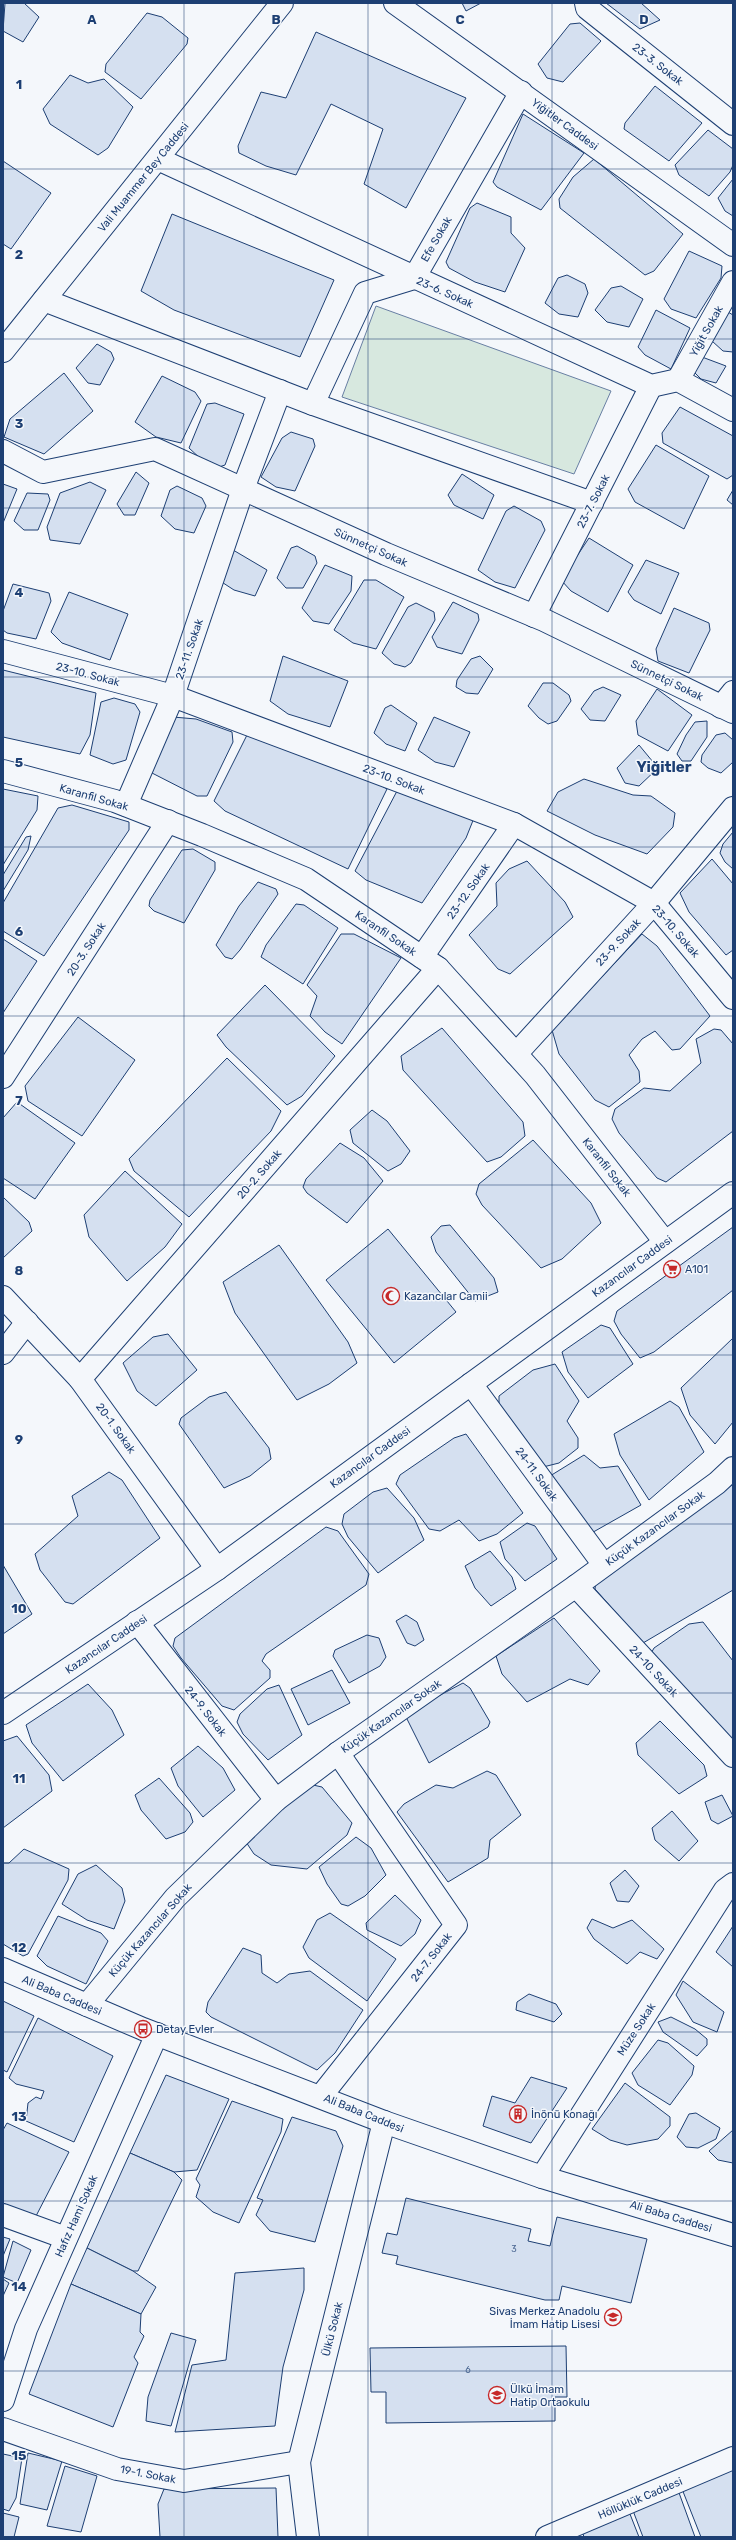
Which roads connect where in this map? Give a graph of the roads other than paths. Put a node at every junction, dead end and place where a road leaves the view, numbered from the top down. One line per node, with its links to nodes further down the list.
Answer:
1 (282, 3): 6 (street, Vali Muammer Bey Caddesi)
2 (395, 3): 4 (street, Yiğitler Caddesi)
3 (586, 3): 5 (street, 23-3. Sokak)
4 (521, 92): 7 (street, Yiğitler Caddesi); 8 (street, Efe Sokak)
5 (733, 124)
6 (158, 159): 8 (street, 23-6. Sokak); 10 (street, Vali Muammer Bey Caddesi)
7 (733, 246)
8 (414, 278): 13 (street, 23-6. Sokak); 15 (street)
9 (733, 282): 12 (street, Yiğit Sokak)
10 (44, 300): 11 (street, Vali Muammer Bey Caddesi); 14 (street)
11 (3, 351)
12 (678, 380): 13 (street); 16 (street)
13 (651, 386): 19 (street, 23-7. Sokak)
14 (280, 391): 15 (street); 18 (street, 23-11. Sokak)
15 (313, 404): 19 (street)
16 (733, 410)
17 (3, 451): 18 (street, Sünnetçi Sokak)
18 (243, 489): 20 (street, Sünnetçi Sokak); 22 (street, 23-11. Sokak)
19 (592, 504): 20 (street, 23-7. Sokak)
20 (534, 616): 23 (street, Sünnetçi Sokak)
21 (3, 651): 22 (street, 23-10. Sokak)
22 (173, 696): 25 (street, 23-11. Sokak); 28 (street, 23-10. Sokak)
23 (729, 704)
24 (3, 772): 25 (street, Karanfil Sokak)
25 (126, 805): 27 (street, Karanfil Sokak)
26 (733, 808): 29 (street, 23-9. Sokak)
27 (168, 821): 30 (street, Karanfil Sokak); 33 (street, 20-3. Sokak)
28 (514, 824): 29 (street, 23-10. Sokak); 30 (street, 23-12. Sokak)
29 (654, 903): 31 (street, 23-10. Sokak); 32 (street, 23-9. Sokak)
30 (430, 963): 32 (street, Karanfil Sokak); 39 (street, 20-2. Sokak)
31 (733, 998)
32 (516, 1054): 35 (street, Karanfil Sokak)
33 (3, 1077)
34 (733, 1193): 35 (street, Kazancılar Caddesi)
35 (665, 1242): 40 (street, Kazancılar Caddesi)
36 (3, 1297): 37 (street, 20-1. Sokak)
37 (27, 1322): 38 (street); 39 (street, 20-1. Sokak)
38 (3, 1352)
39 (80, 1379): 43 (street, 20-1. Sokak)
40 (471, 1384): 42 (street, 24-11. Sokak); 43 (street, Kazancılar Caddesi)
41 (733, 1468): 42 (street, Küçük Kazancılar Sokak)
42 (604, 1565): 44 (street, Küçük Kazancılar Sokak)
43 (217, 1569): 45 (street, Kazancılar Caddesi)
44 (576, 1586): 47 (street, Küçük Kazancılar Sokak); 48 (street, 24-10. Sokak)
45 (137, 1622): 46 (street, Kazancılar Caddesi); 49 (street, 24-9. Sokak)
46 (3, 1713)
47 (338, 1753): 49 (street, Küçük Kazancılar Sokak); 54 (street, 24-7. Sokak)
48 (733, 1756)
49 (276, 1800): 52 (street, Küçük Kazancılar Sokak)
50 (733, 1884): 56 (street, Müze Sokak)
51 (3, 1969): 52 (street, Ali Baba Caddesi)
52 (87, 2005): 53 (street, Ali Baba Caddesi)
53 (157, 2034): 54 (street, Ali Baba Caddesi); 59 (street, Hafız Hami Sokak)
54 (321, 2096): 55 (street, Ali Baba Caddesi)
55 (384, 2122): 56 (street, Ali Baba Caddesi); 63 (street, Ülkü Sokak)
56 (542, 2177): 58 (street, Ali Baba Caddesi)
57 (3, 2215): 59 (street)
58 (733, 2235)
59 (66, 2238): 60 (street, Hafız Hami Sokak)
60 (3, 2400)
61 (3, 2429): 63 (street, 19-1. Sokak)
62 (733, 2458): 65 (street, Höllüklük Caddesi)
63 (299, 2462): 64 (street, Ülkü Sokak)
64 (308, 2537)
65 (547, 2537)

